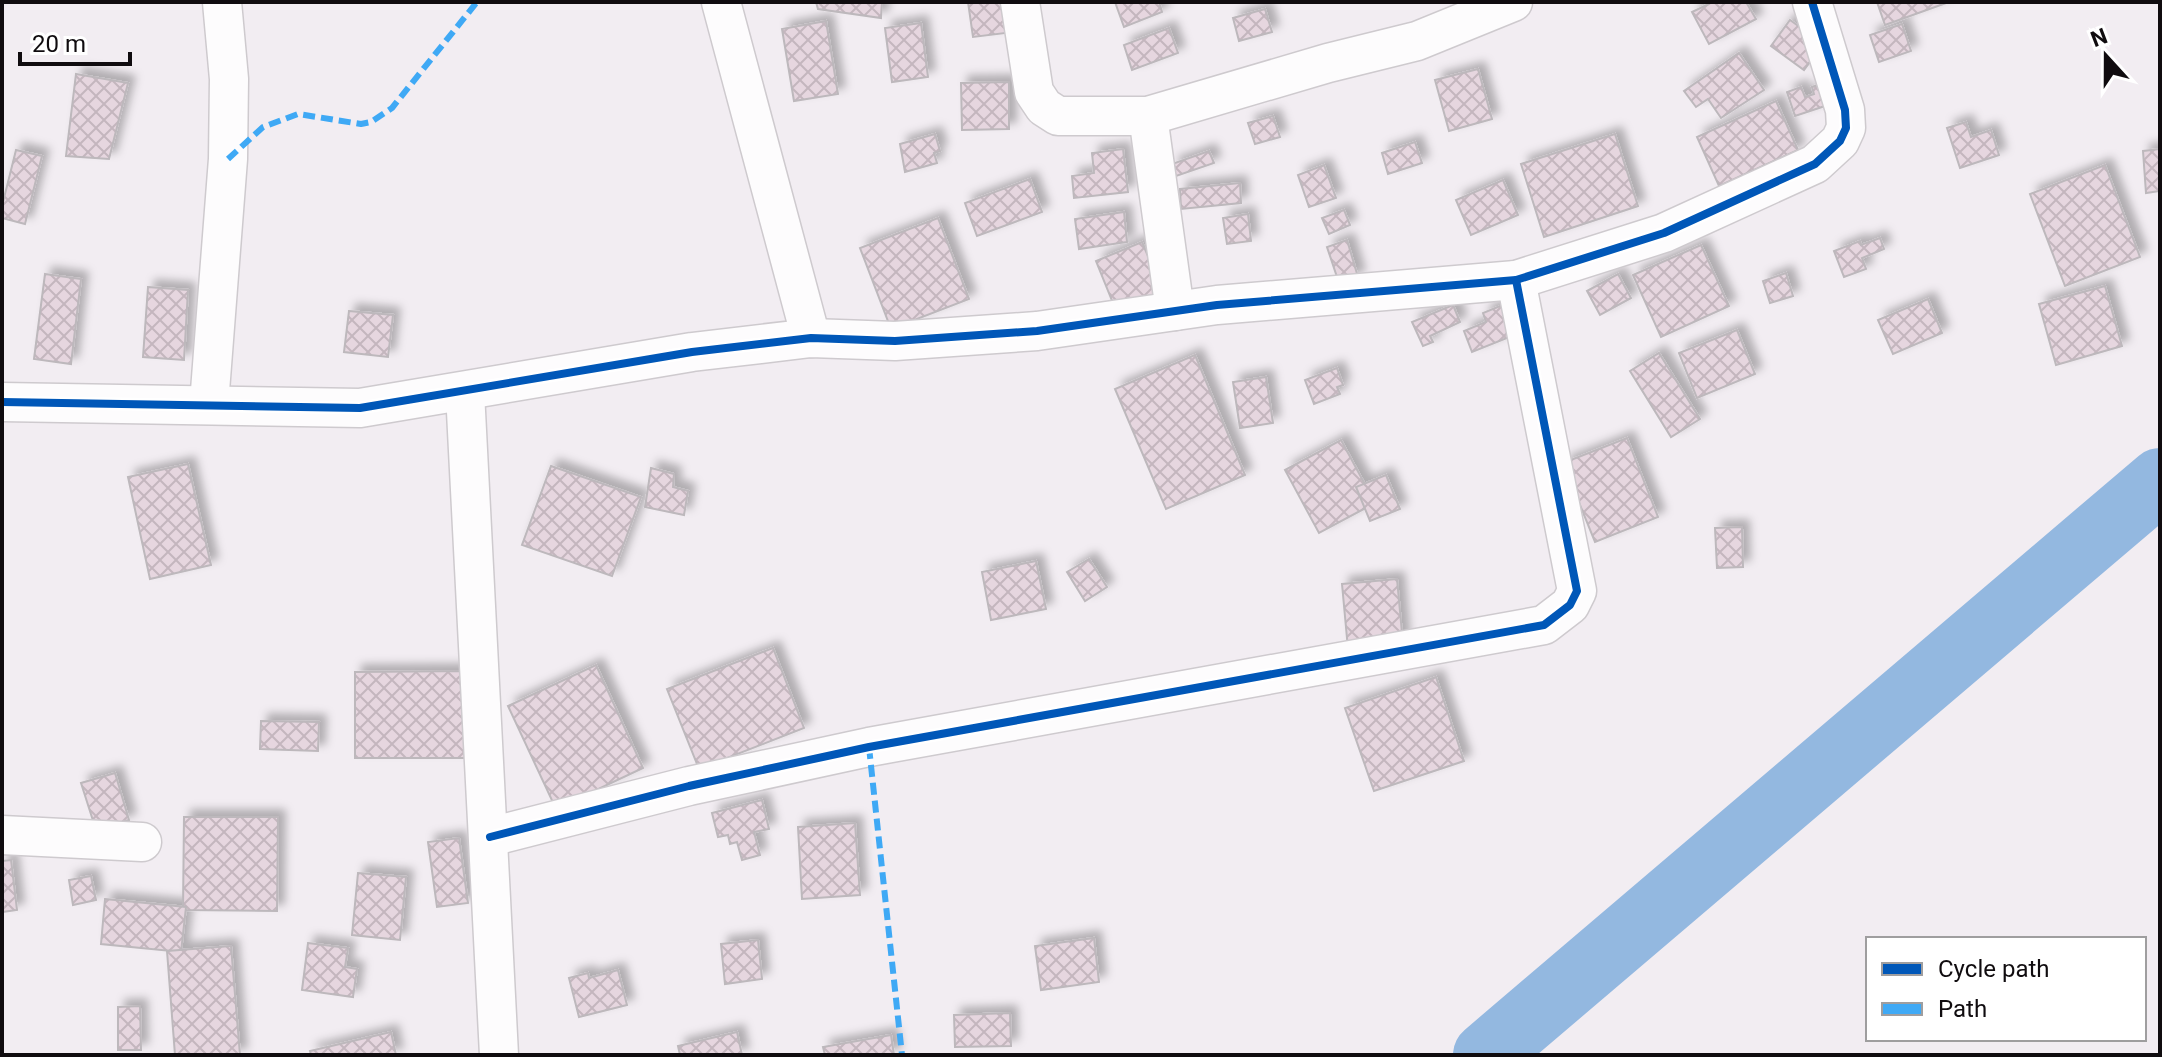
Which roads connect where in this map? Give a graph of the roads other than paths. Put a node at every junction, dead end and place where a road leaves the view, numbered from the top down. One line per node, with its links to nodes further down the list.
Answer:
1 (222, 2): 12 (street)
2 (721, 2): 9 (street)
3 (1020, 2): 6 (street)
4 (1513, 2): 6 (street)
5 (1812, 2): 7 (street)
6 (1148, 116): 8 (street)
7 (1516, 280): 8 (street); 14 (street)
8 (1175, 311): 9 (street)
9 (811, 338): 10 (street)
10 (465, 392): 12 (street); 14 (street)
11 (2, 402): 12 (street)
12 (209, 404)
13 (2, 835): 15 (street)
14 (490, 837): 16 (street)
15 (142, 842)
16 (499, 1055)

